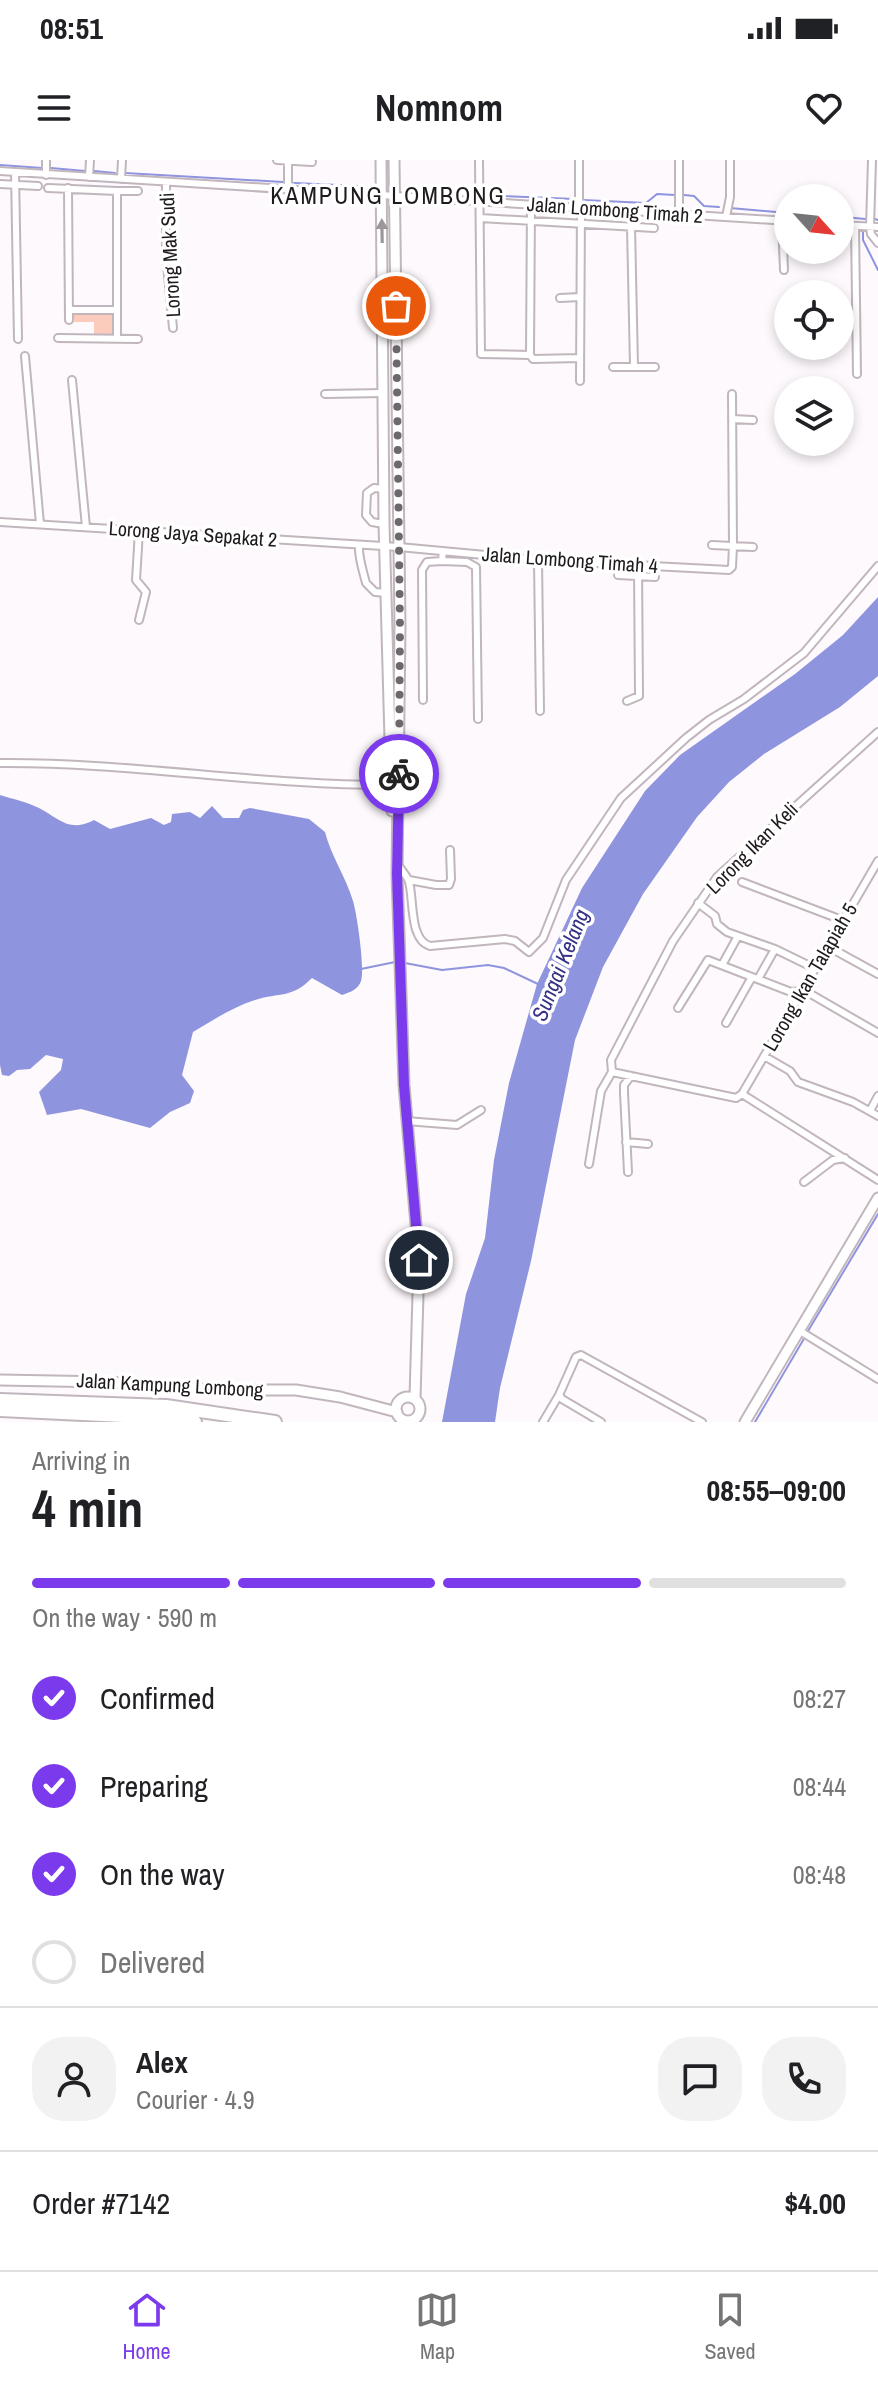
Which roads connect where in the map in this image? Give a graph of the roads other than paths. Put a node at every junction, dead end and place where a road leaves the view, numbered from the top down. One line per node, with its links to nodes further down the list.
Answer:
1 (46, 160): 16 (street)
2 (90, 160): 18 (street)
3 (122, 160): 19 (street)
4 (277, 160): 5 (street)
5 (288, 160): 13 (street); 26 (street)
6 (381, 160): 29 (street)
7 (394, 160): 30 (street)
8 (479, 160): 31 (street)
9 (579, 160): 33 (street)
10 (679, 160): 34 (street)
11 (730, 160): 35 (street)
12 (872, 160): 42 (street)
13 (312, 162)
14 (0, 171): 15 (street, Jalan Lombong Timah 2)
15 (15, 173): 16 (street, Jalan Lombong Timah 2); 22 (street)
16 (46, 175): 17 (street, Jalan Lombong Timah 2)
17 (68, 176): 18 (street, Jalan Lombong Timah 2); 25 (street)
18 (89, 177): 19 (street, Jalan Lombong Timah 2)
19 (121, 179): 20 (street, Jalan Lombong Timah 2)
20 (166, 182): 26 (street, Jalan Lombong Timah 2); 53 (street, Lorong Mak Sudi)
21 (0, 184): 22 (street)
22 (16, 185): 23 (street); 56 (street)
23 (38, 186)
24 (48, 188): 25 (street)
25 (68, 188): 27 (street); 50 (street)
26 (288, 189): 29 (street, Jalan Lombong Timah 2)
27 (117, 191): 28 (street); 51 (street)
28 (138, 191)
29 (382, 194): 30 (street, Jalan Lombong Timah 2); 67 (street, one-way to 29)
30 (394, 195): 31 (street, Jalan Lombong Timah 2); 82 (street)
31 (480, 201): 32 (street, Jalan Lombong Timah 2); 36 (street)
32 (531, 204): 33 (street, Jalan Lombong Timah 2); 38 (street)
33 (580, 208): 34 (street, Jalan Lombong Timah 2); 39 (street)
34 (679, 214): 35 (street, Jalan Lombong Timah 2)
35 (726, 217): 37 (street, Jalan Lombong Timah 2)
36 (480, 218): 38 (street); 58 (street)
37 (774, 220)
38 (530, 221): 39 (street); 58 (street)
39 (581, 224): 40 (street); 48 (street)
40 (631, 226): 44 (street); 62 (street)
41 (855, 226): 42 (street); 64 (street)
42 (870, 227): 43 (street); 45 (street)
43 (878, 227)
44 (654, 228)
45 (878, 243)
46 (784, 264): 47 (street)
47 (784, 270)
48 (580, 297): 49 (street); 60 (street)
49 (560, 298)
50 (69, 310): 51 (street); 52 (street)
51 (117, 310): 55 (street)
52 (69, 320)
53 (173, 328)
54 (58, 338): 55 (street)
55 (117, 338): 57 (street)
56 (18, 339)
57 (138, 339)
58 (530, 355): 60 (street)
59 (25, 356): 74 (street)
60 (580, 358): 66 (street)
61 (613, 367): 62 (street)
62 (634, 367): 63 (street)
63 (655, 367)
64 (857, 374)
65 (72, 380): 76 (street)
66 (580, 381)
67 (384, 393): 68 (street); 72 (street)
68 (325, 394)
69 (732, 394): 70 (street)
70 (732, 419): 71 (street); 81 (street)
71 (753, 420)
72 (385, 489): 75 (street); 75 (street)
73 (0, 522): 74 (street, Lorong Jaya Sepakat 2)
74 (40, 524): 76 (street, Lorong Jaya Sepakat 2)
75 (384, 524): 80 (street)
76 (86, 527): 77 (street, Lorong Jaya Sepakat 2)
77 (139, 531): 78 (street, Lorong Jaya Sepakat 2); 93 (street)
78 (359, 545): 80 (street, Lorong Jaya Sepakat 2); 92 (street)
79 (712, 545): 81 (street)
80 (385, 546): 82 (street, Jalan Lombong Timah 4); 92 (street)
81 (733, 546): 83 (street); 87 (street, Jalan Lombong Timah 4)
82 (399, 547): 84 (street, Jalan Lombong Timah 4); 100 (street)
83 (753, 547)
84 (443, 551): 85 (street, Jalan Lombong Timah 4); 86 (street)
85 (538, 560): 87 (street, Jalan Lombong Timah 4); 96 (street)
86 (442, 561): 94 (street); 97 (street)
87 (638, 565): 90 (street)
88 (878, 566): 105 (street)
89 (618, 575): 90 (street)
90 (638, 576): 91 (street); 95 (street)
91 (655, 577)
92 (386, 593): 100 (street)
93 (139, 620)
94 (423, 700)
95 (627, 701)
96 (540, 711)
97 (478, 719)
98 (878, 732): 107 (street, Lorong Ikan Keli)
99 (0, 763): 100 (street)
100 (395, 785): 103 (street); 104 (street)
101 (450, 850): 105 (street)
102 (878, 861): 108 (street, Lorong Ikan Talapiah 5)
103 (398, 862): 104 (street); 105 (street)
104 (397, 874): 128 (street)
105 (409, 880)
106 (742, 882): 108 (street)
107 (698, 903): 109 (street); 121 (street, Lorong Ikan Keli)
108 (842, 920): 110 (street, Lorong Ikan Talapiah 5)
109 (738, 936): 111 (street); 112 (street)
110 (827, 946): 113 (street, Lorong Ikan Talapiah 5); 114 (street)
111 (775, 949): 113 (street); 115 (street)
112 (722, 965): 115 (street); 117 (street)
113 (814, 968): 116 (street, Lorong Ikan Talapiah 5)
114 (878, 974)
115 (755, 978): 116 (street); 118 (street)
116 (801, 990): 119 (street); 120 (street, Lorong Ikan Talapiah 5)
117 (678, 1008)
118 (726, 1023)
119 (878, 1033)
120 (764, 1056): 123 (street, Lorong Ikan Talapiah 5); 126 (street)
121 (612, 1072): 122 (street); 132 (street, Lorong Ikan Keli)
122 (631, 1076): 123 (street); 129 (street)
123 (742, 1094): 131 (street)
124 (878, 1096): 126 (street)
125 (481, 1110): 128 (street)
126 (870, 1111): 127 (street)
127 (878, 1116)
128 (406, 1121): 142 (street)
129 (626, 1142): 130 (street); 133 (street)
130 (648, 1144)
131 (845, 1158): 134 (street); 135 (street)
132 (589, 1164)
133 (628, 1172)
134 (878, 1180)
135 (804, 1182)
136 (877, 1202): 137 (street)
137 (804, 1333): 138 (street); 150 (street)
138 (878, 1379)
139 (0, 1380): 142 (street, Jalan Kampung Lombong)
140 (559, 1395): 145 (street); 148 (street); 149 (street)
141 (0, 1400): 147 (highway)
142 (402, 1408): 144 (street); 144 (street)
143 (0, 1410): 146 (highway)
144 (422, 1418)
145 (596, 1421)
146 (195, 1422)
147 (275, 1422)
148 (543, 1422)
149 (702, 1422)
150 (745, 1422)

